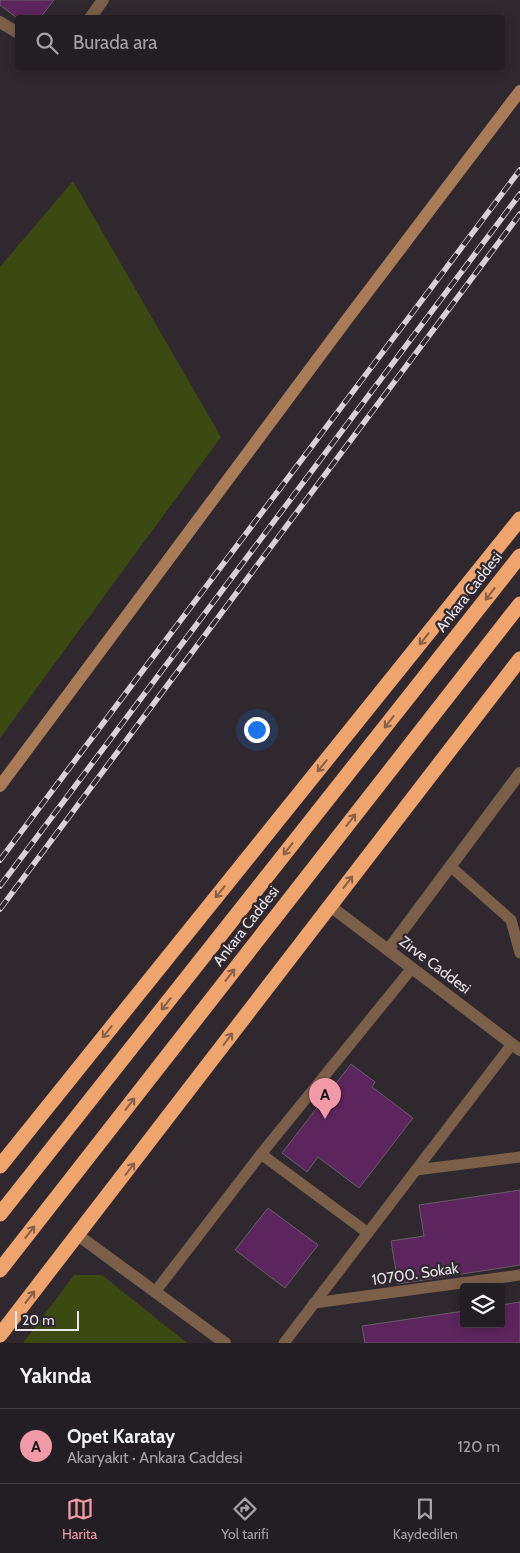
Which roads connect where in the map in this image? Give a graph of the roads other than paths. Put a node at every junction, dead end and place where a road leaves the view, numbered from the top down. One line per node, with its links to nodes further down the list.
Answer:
1 (103, 0): 2 (street)
2 (92, 15)
3 (0, 22): 4 (street)
4 (15, 30)
5 (520, 91): 11 (street)
6 (520, 519): 20 (highway, one-way to 20)
7 (520, 556): 22 (highway, Ankara Caddesi, one-way to 22)
8 (520, 604): 25 (highway, Ankara Caddesi, one-way to 8)
9 (520, 659): 13 (highway, one-way to 9)
10 (520, 773): 12 (street)
11 (0, 786)
12 (450, 866): 14 (street); 15 (lane)
13 (330, 906): 14 (street, Zirve Caddesi); 24 (highway, one-way to 13)
14 (388, 950): 16 (street, Zirve Caddesi)
15 (520, 953)
16 (412, 968): 17 (street, Zirve Caddesi); 18 (lane)
17 (516, 1047): 21 (lane)
18 (261, 1154): 23 (lane); 27 (lane)
19 (520, 1157): 21 (lane)
20 (0, 1166)
21 (416, 1170): 23 (lane)
22 (0, 1214)
23 (368, 1233): 28 (lane)
24 (79, 1236): 27 (street); 29 (highway, one-way to 24)
25 (0, 1270)
26 (520, 1275): 28 (lane, 10700. Sokak)
27 (155, 1292): 30 (street)
28 (314, 1303): 31 (lane)
29 (0, 1335)
30 (225, 1343)
31 (284, 1343)

